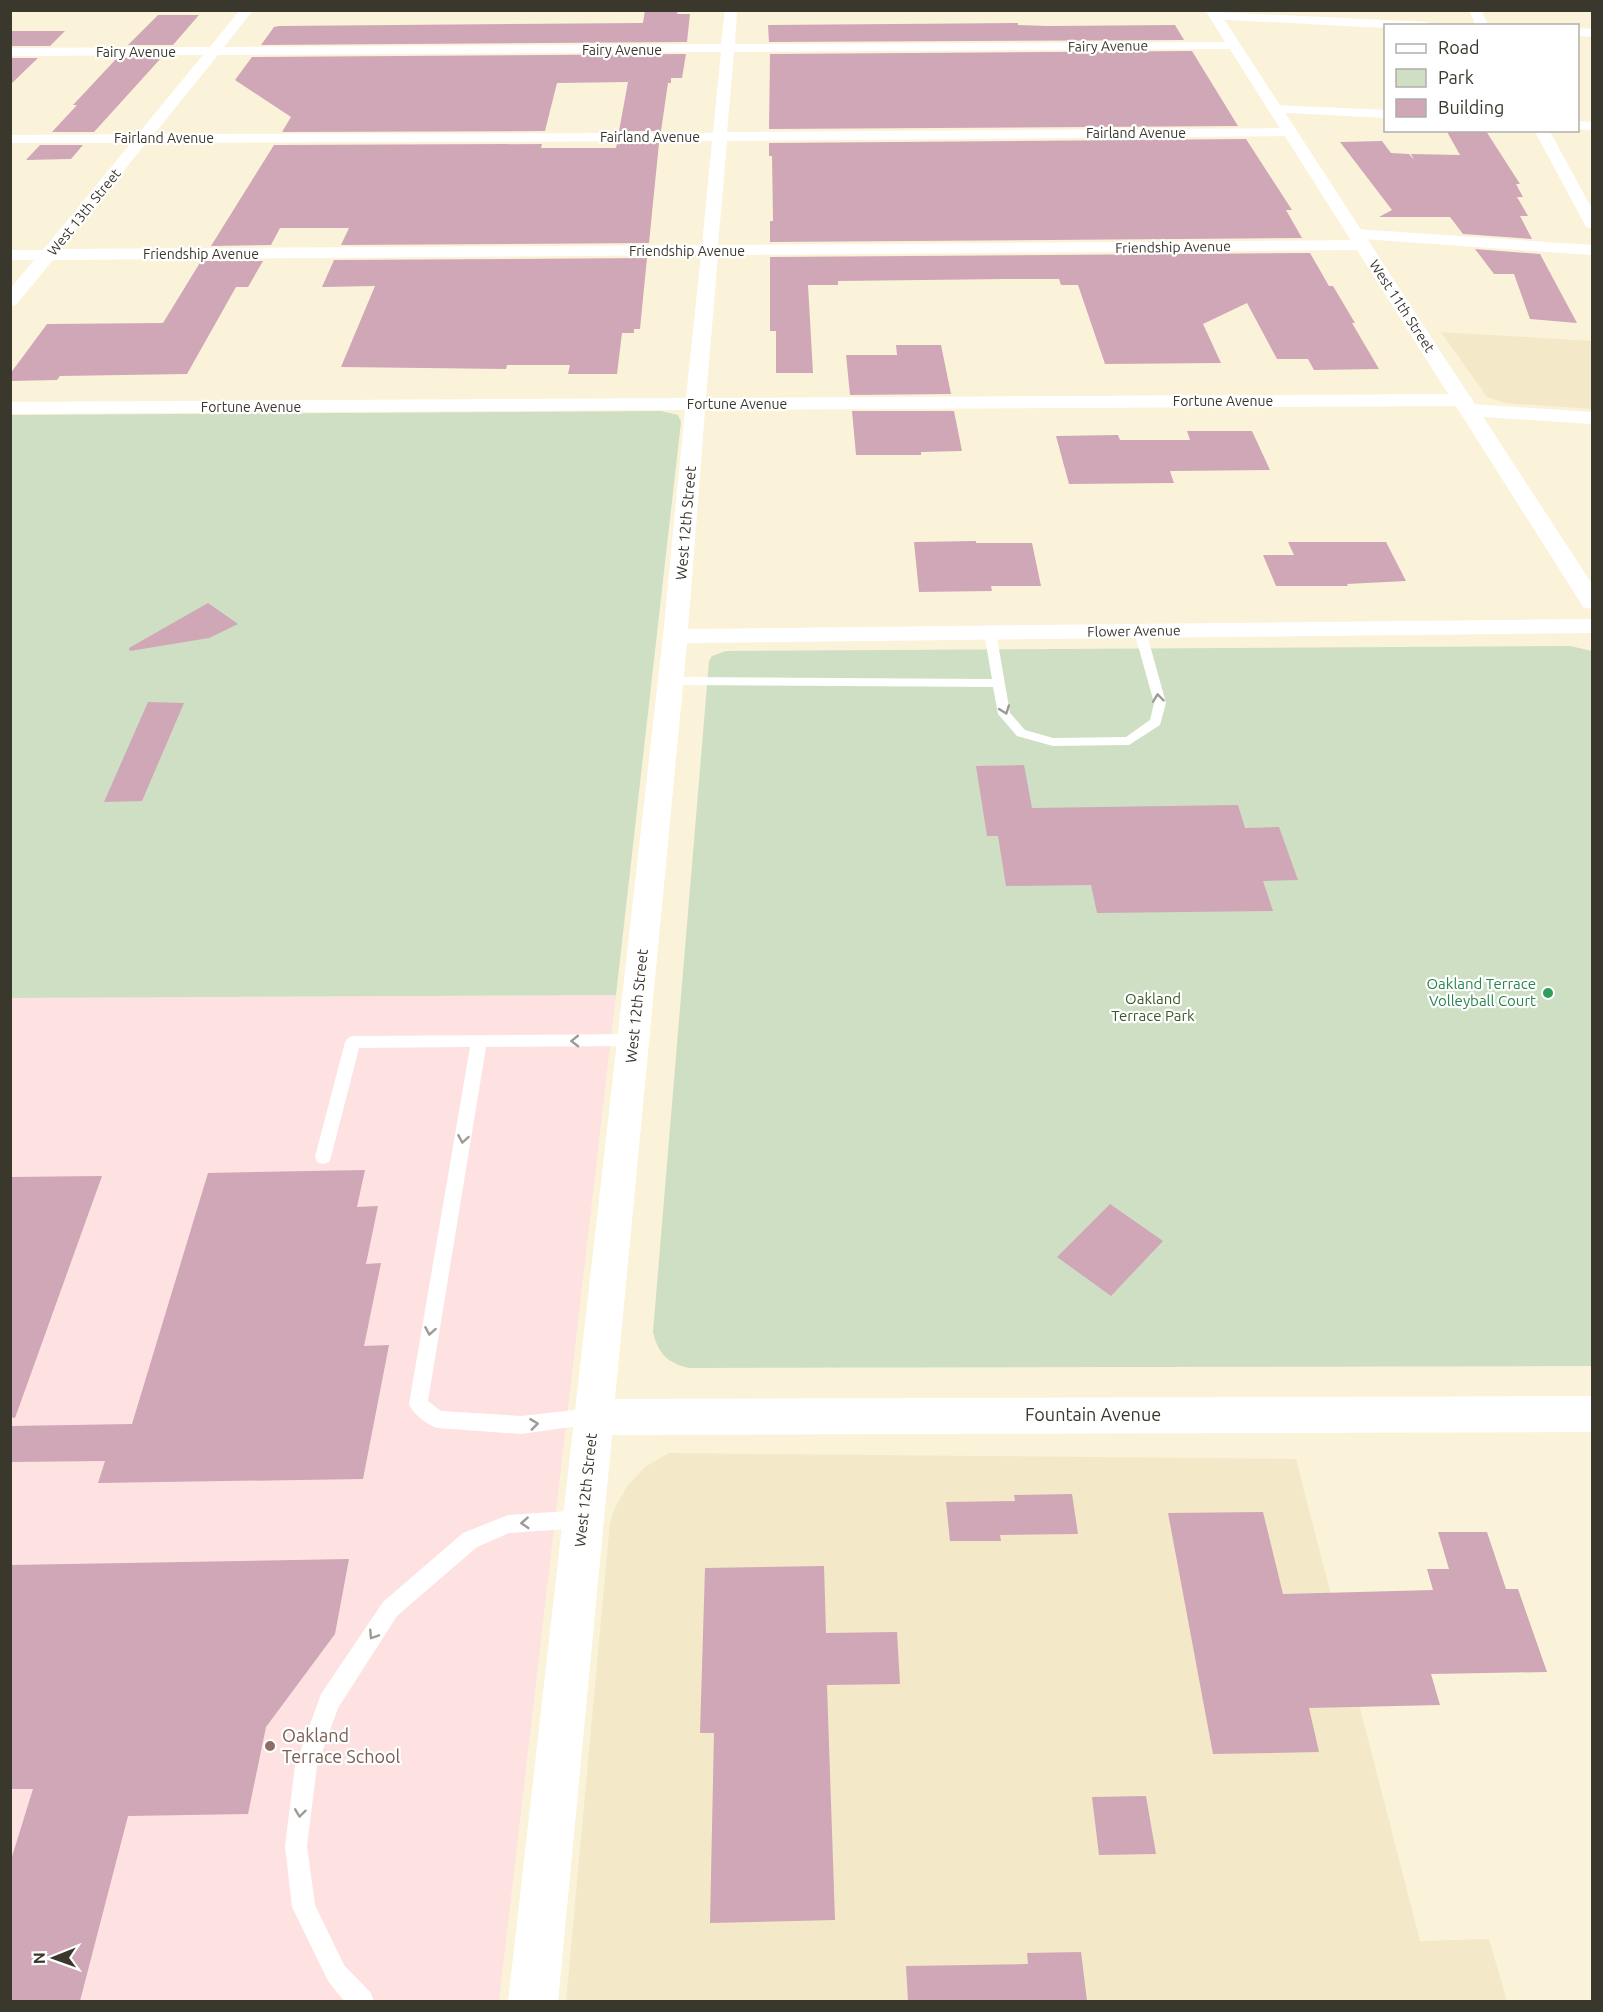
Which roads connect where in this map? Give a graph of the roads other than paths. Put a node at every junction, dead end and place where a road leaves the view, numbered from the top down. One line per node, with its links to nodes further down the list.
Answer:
1 (247, 10): 10 (street, West 13th Street)
2 (731, 10): 8 (street, West 12th Street)
3 (1475, 10): 6 (street)
4 (1213, 13): 5 (street); 7 (main road, West 11th Street)
5 (1394, 24)
6 (1482, 24)
7 (1233, 45): 8 (street, Fairy Avenue); 11 (main road, West 11th Street)
8 (729, 49): 10 (street, Fairy Avenue); 15 (street, West 12th Street)
9 (10, 52): 10 (street, Fairy Avenue)
10 (212, 52): 16 (street, West 13th Street)
11 (1275, 109): 12 (street); 13 (main road, West 11th Street)
12 (1384, 114)
13 (1290, 132): 15 (street, Fairland Avenue); 19 (main road, West 11th Street)
14 (1542, 132): 18 (street)
15 (720, 137): 16 (street, Fairland Avenue); 21 (street, West 12th Street)
16 (143, 138): 17 (street, Fairland Avenue); 23 (street, West 13th Street)
17 (10, 139)
18 (1593, 224)
19 (1359, 239): 20 (street, Friendship Avenue); 21 (street, Friendship Avenue); 26 (main road, West 11th Street)
20 (1593, 250)
21 (709, 251): 23 (street, Friendship Avenue); 25 (street, West 12th Street)
22 (10, 255): 23 (street, Friendship Avenue)
23 (49, 255): 24 (street, West 13th Street)
24 (10, 301)
25 (697, 404): 26 (street, Fortune Avenue); 27 (street, Fortune Avenue); 33 (street, West 12th Street)
26 (1466, 405): 28 (street, Fortune Avenue); 29 (main road, West 11th Street)
27 (10, 408)
28 (1593, 418)
29 (1593, 602)
30 (1593, 626): 31 (street, Flower Avenue)
31 (1140, 631): 32 (street, Flower Avenue); 35 (lane, one-way to 31)
32 (990, 632): 33 (street, Flower Avenue); 35 (lane)
33 (675, 636): 34 (street, West 12th Street)
34 (670, 681): 35 (lane); 36 (street, West 12th Street)
35 (999, 683)
36 (634, 1040): 37 (lane, one-way to 37); 40 (street, West 12th Street)
37 (479, 1041): 38 (lane); 40 (lane, one-way to 40)
38 (323, 1157)
39 (1593, 1414): 40 (street, Fountain Avenue)
40 (593, 1417): 41 (street, West 12th Street)
41 (583, 1519): 42 (lane, one-way to 42); 43 (street, West 12th Street)
42 (362, 2001)
43 (533, 2001)

